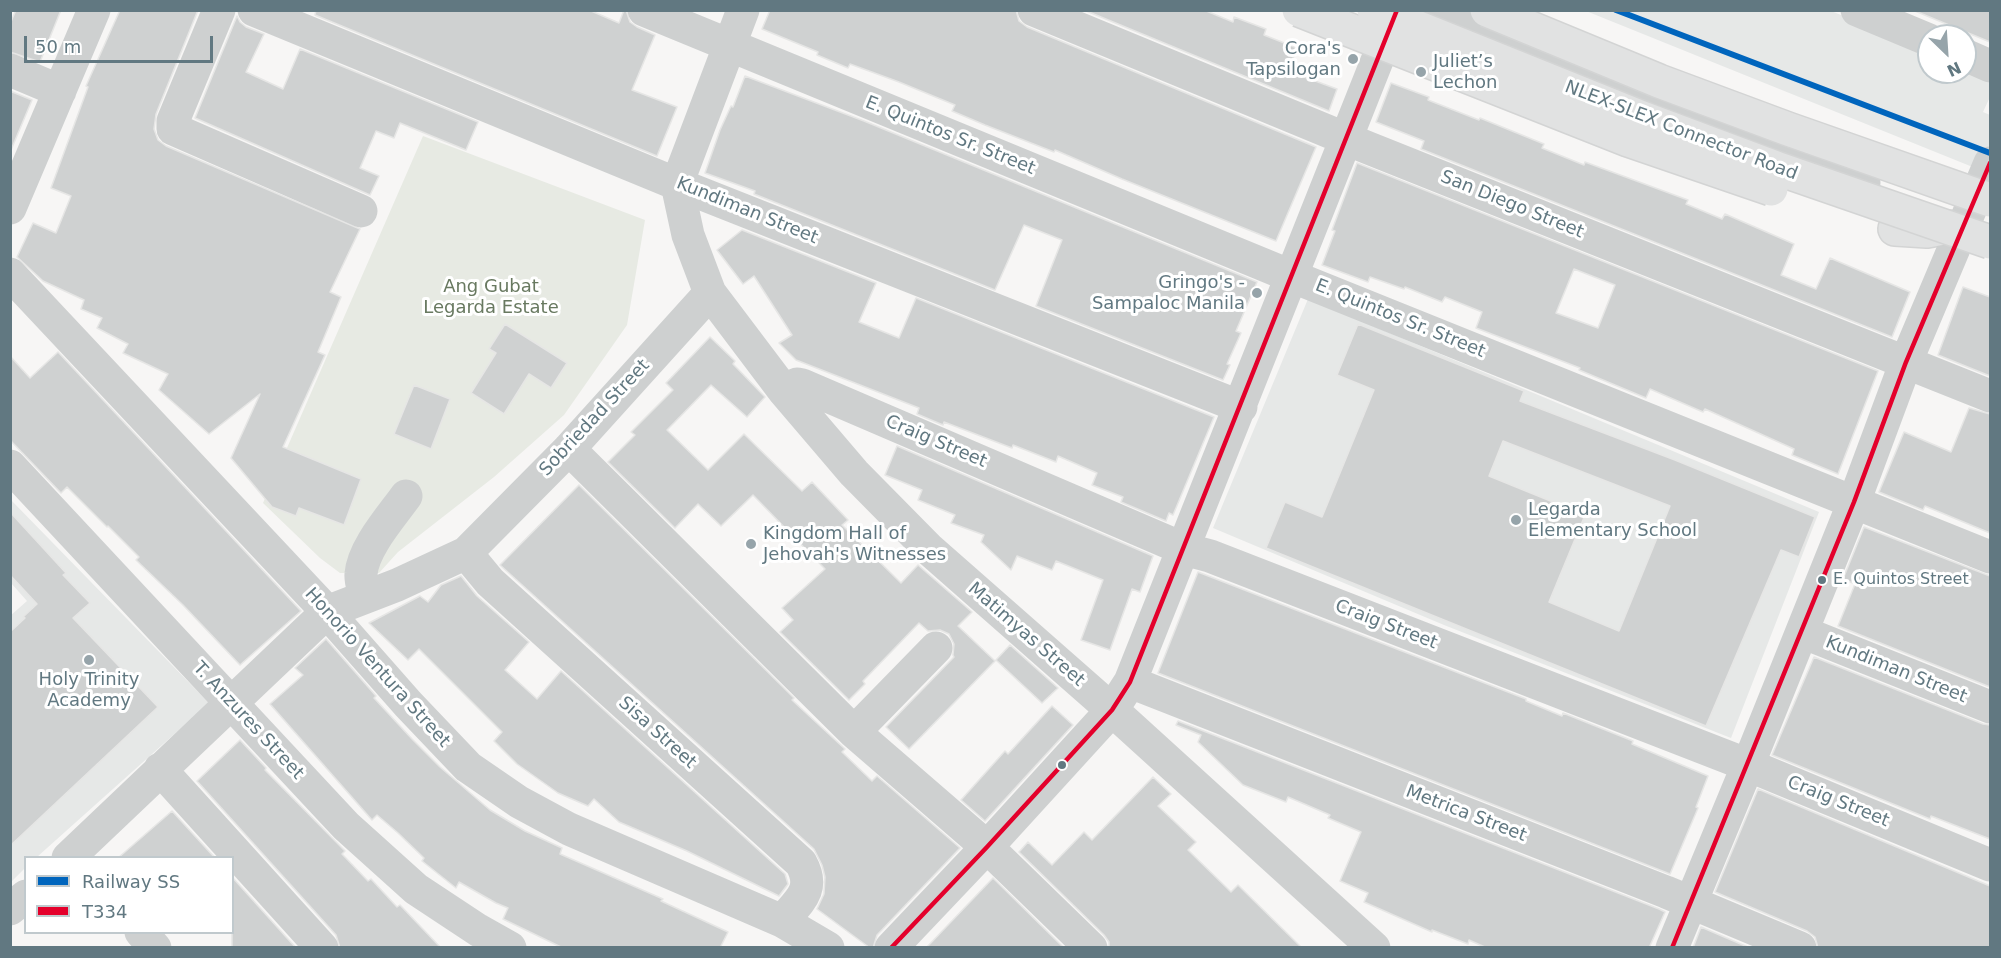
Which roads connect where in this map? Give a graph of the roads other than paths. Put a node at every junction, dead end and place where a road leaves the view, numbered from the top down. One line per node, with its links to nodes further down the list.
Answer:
1 (94, 10): 16 (street)
2 (219, 10): 21 (street)
3 (254, 10): 19 (street, Kundiman Street)
4 (644, 10): 14 (street, E. Quintos Sr. Street)
5 (744, 10): 14 (street)
6 (1034, 10): 17 (street, San Diego Street)
7 (1299, 10): 22 (highway, bridge)
8 (1374, 10): 22 (highway, NLEX-SLEX Connector Road, bridge)
9 (1397, 10): 17 (street)
10 (1436, 10): 22 (street)
11 (1487, 10): 18 (highway, bridge)
12 (1857, 10): 13 (street)
13 (1917, 35)
14 (729, 46): 19 (street); 24 (street, E. Quintos Sr. Street)
15 (10, 70): 16 (street)
16 (60, 91): 20 (street)
17 (1346, 139): 24 (street); 26 (street, San Diego Street)
18 (1989, 178): 22 (street)
19 (677, 184): 25 (street); 29 (street, Kundiman Street)
20 (10, 208)
21 (361, 211)
22 (1982, 234): 26 (street)
23 (10, 273): 38 (street, Honorio Ventura Street)
24 (1291, 276): 29 (street); 33 (street, E. Quintos Sr. Street)
25 (710, 292): 27 (street, Matimyas Street); 30 (street, Sobriedad Street)
26 (1906, 362): 28 (street, San Diego Street); 33 (street)
27 (784, 391): 34 (street, Craig Street); 44 (street, Matimyas Street)
28 (1990, 396)
29 (1242, 407): 34 (street)
30 (569, 449): 35 (street, Sobriedad Street); 45 (street)
31 (10, 466): 42 (street, T. Anzures Street)
32 (406, 496): 37 (street)
33 (1854, 502): 36 (street, E. Quintos Sr. Street); 39 (street)
34 (1184, 549): 41 (street); 46 (street, Craig Street)
35 (466, 553): 37 (street, Sobriedad Street); 54 (street, Sisa Street)
36 (1990, 557)
37 (365, 597): 38 (street, Sobriedad Street)
38 (327, 612): 42 (street, Sobriedad Street); 54 (street, Honorio Ventura Street)
39 (1802, 632): 43 (street, Kundiman Street); 46 (street)
40 (936, 648): 45 (street)
41 (1130, 682): 44 (street); 52 (street, Metrica Street)
42 (231, 704): 47 (street, Sobriedad Street); 59 (street, T. Anzures Street)
43 (1990, 707)
44 (1112, 710): 48 (street); 56 (street, Matimyas Street)
45 (854, 732): 48 (street)
46 (1748, 765): 50 (street, Craig Street); 52 (street)
47 (160, 769): 49 (street, Sobriedad Street); 58 (street)
48 (987, 847): 61 (street); 62 (street)
49 (71, 856)
50 (1990, 865)
51 (24, 898): 53 (street)
52 (1690, 902): 63 (street); 64 (street, Metrica Street)
53 (10, 909)
54 (782, 921): 60 (street, Honorio Ventura Street)
55 (142, 934): 57 (street)
56 (1376, 946)
57 (154, 948)
58 (322, 948)
59 (510, 948)
60 (828, 948)
61 (891, 948)
62 (1091, 948)
63 (1672, 948)
64 (1800, 948)

